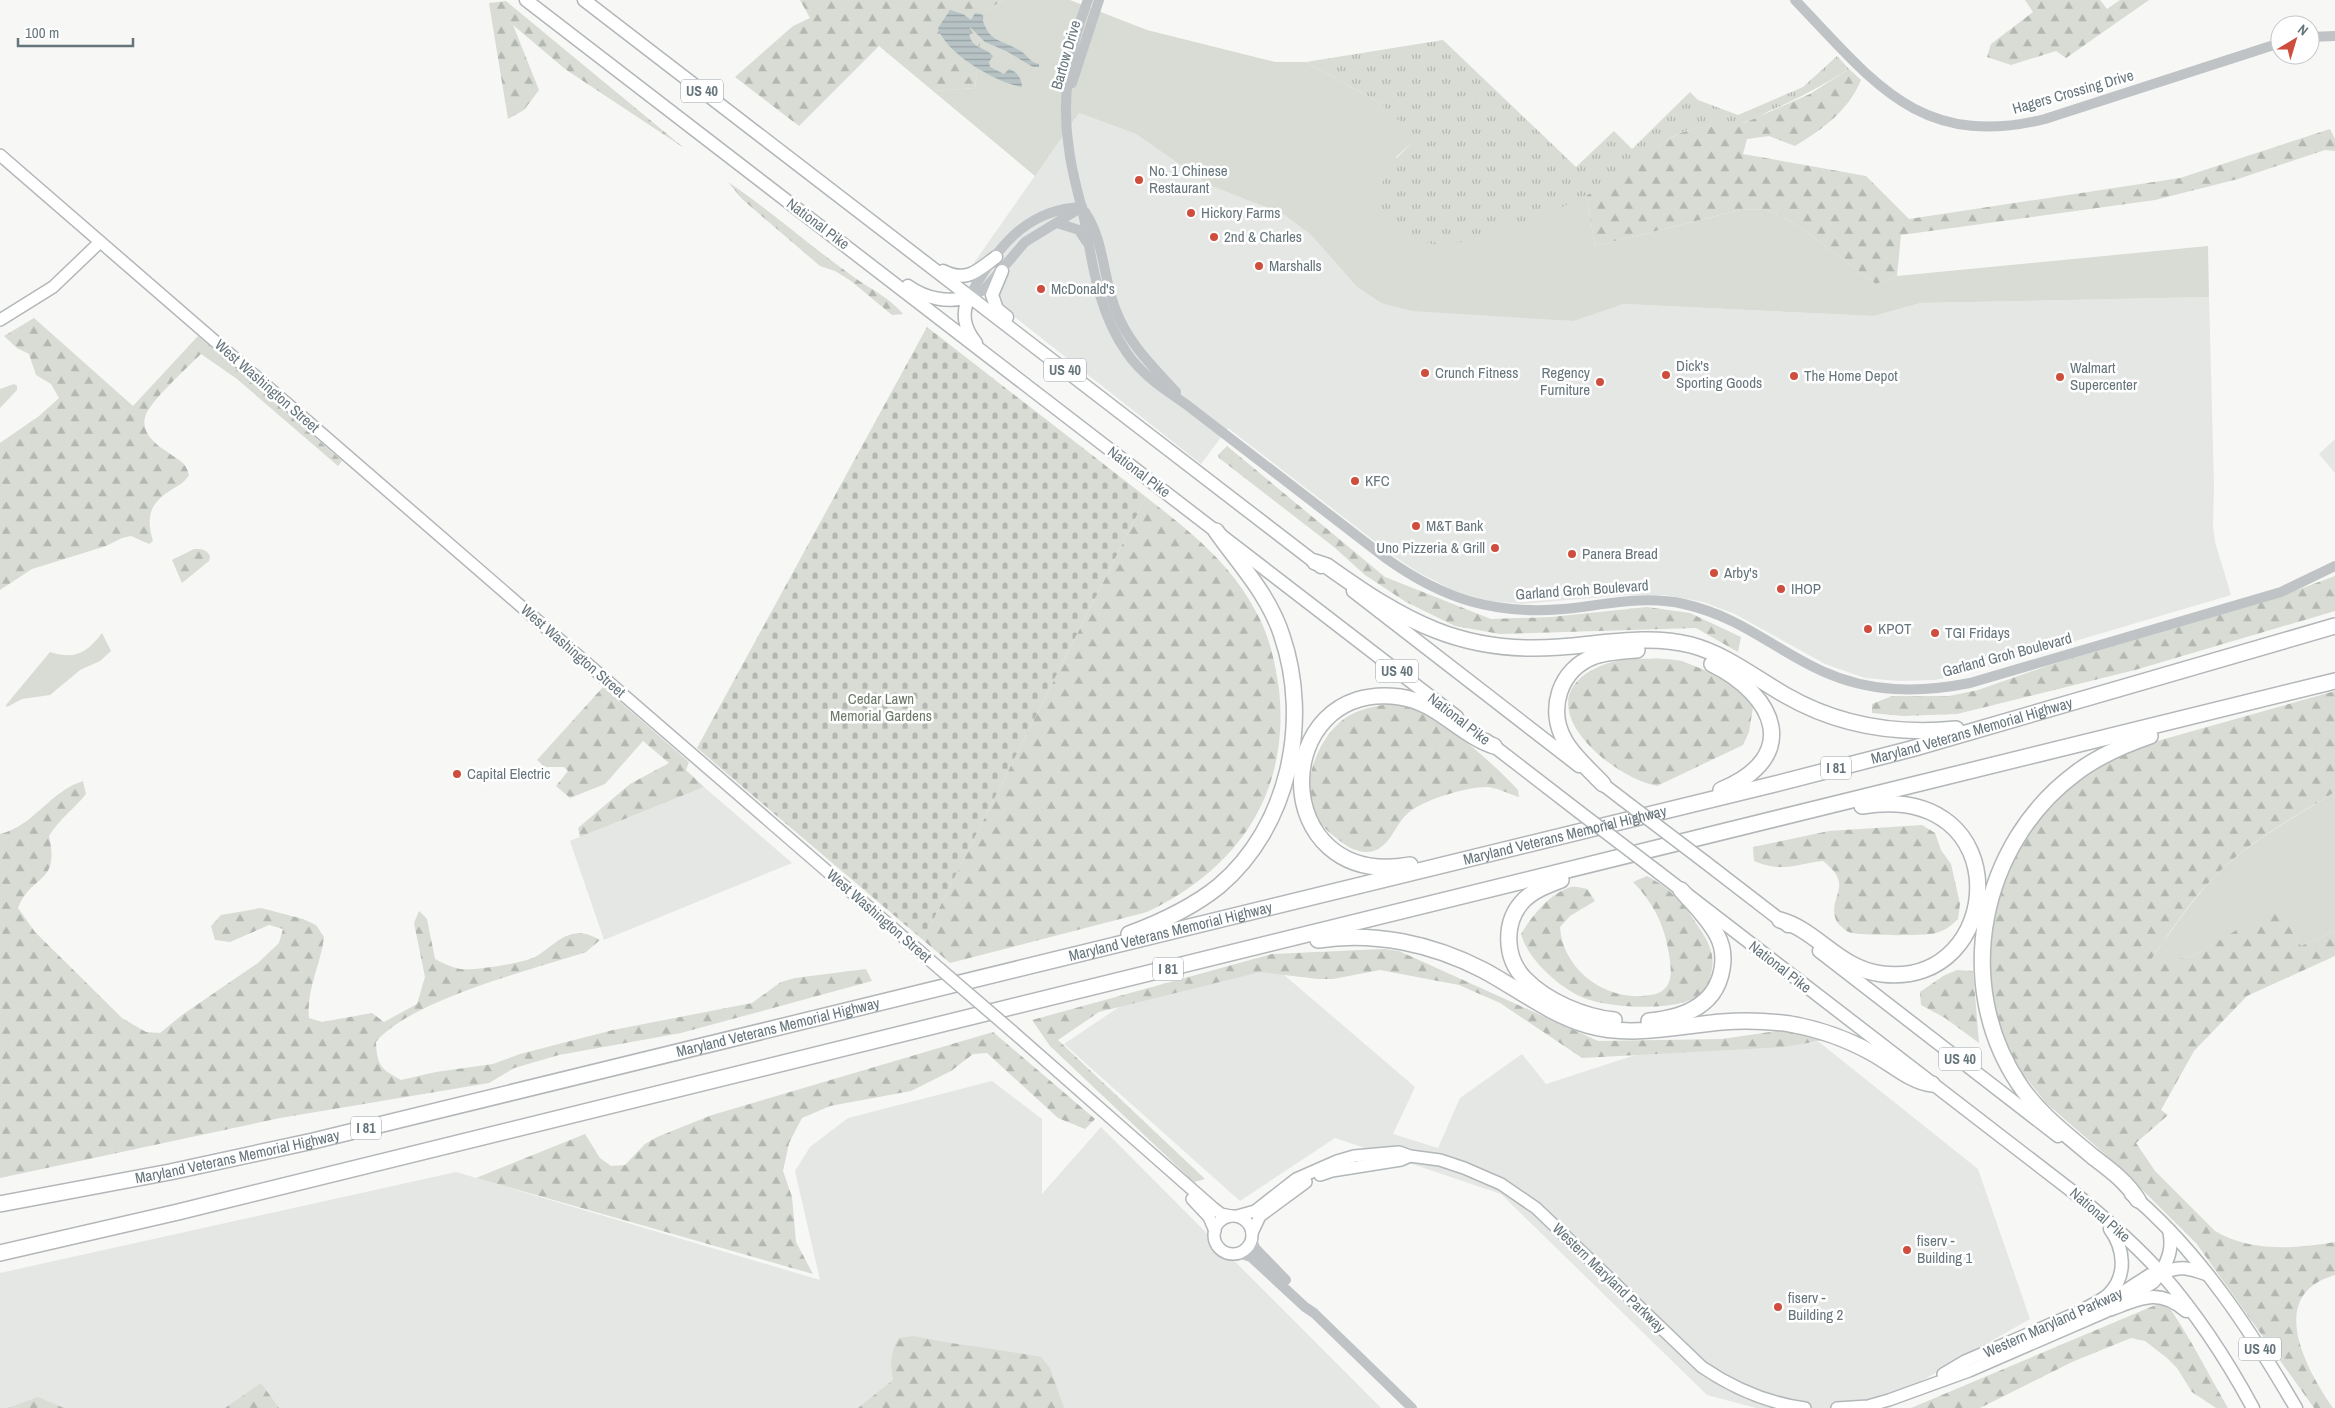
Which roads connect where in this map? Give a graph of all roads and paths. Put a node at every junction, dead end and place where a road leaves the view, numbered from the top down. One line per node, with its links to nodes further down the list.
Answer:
1 (526, 0): 13 (main road, National Pike / US 40)
2 (584, 0): 17 (main road, US 40)
3 (1088, 0): 9 (street, Bartow Drive)
4 (1099, 0): 9 (street, Bartow Drive)
5 (1795, 0): 8 (street, Hagers Crossing Drive)
6 (2335, 36): 7 (street)
7 (2320, 37)
8 (2270, 46)
9 (1065, 119): 11 (street, Bartow Drive)
10 (0, 155): 14 (main road, West Washington Street)
11 (1082, 208): 12 (street); 15 (street, Garland Groh Boulevard); 16 (street); 22 (street, Garland Groh Boulevard)
12 (1057, 223): 15 (street); 18 (street)
13 (826, 230): 19 (main road); 21 (main road, National Pike / US 40)
14 (100, 242): 20 (main road); 42 (main road, West Washington Street, bridge)
15 (1088, 245): 22 (street, Garland Groh Boulevard)
16 (996, 257): 17 (main road); 19 (street)
17 (919, 258): 19 (main road, US 40)
18 (1002, 271): 19 (street); 23 (main road)
19 (969, 297): 21 (main road); 23 (main road, US 40)
20 (0, 320)
21 (986, 355): 24 (main road, National Pike / US 40)
22 (1187, 405): 26 (street, Garland Groh Boulevard)
23 (1160, 443): 25 (main road, US 40)
24 (1216, 531): 31 (main road, National Pike / US 40); 40 (highway)
25 (1315, 562): 30 (highway); 32 (main road, US 40)
26 (2335, 566)
27 (2335, 626): 30 (highway, Maryland Veterans Memorial Highway / I 81)
28 (2335, 682): 29 (highway, I 81)
29 (2242, 705): 34 (highway, I 81); 45 (highway)
30 (2048, 710): 33 (highway, Maryland Veterans Memorial Highway / I 81)
31 (1494, 746): 35 (highway); 37 (main road, National Pike / US 40, bridge)
32 (1603, 784): 33 (highway); 38 (main road, US 40, bridge)
33 (1622, 822): 35 (highway, Maryland Veterans Memorial Highway / I 81)
34 (1752, 825): 36 (highway, I 81); 38 (highway)
35 (1547, 840): 40 (highway, Maryland Veterans Memorial Highway / I 81)
36 (1666, 846): 37 (highway); 39 (highway, I 81)
37 (1681, 890): 41 (main road, National Pike / US 40)
38 (1780, 920): 45 (main road, US 40)
39 (1218, 957): 41 (highway); 51 (highway, I 81)
40 (979, 979): 46 (highway, Maryland Veterans Memorial Highway / I 81)
41 (1932, 1084): 44 (main road, National Pike / US 40)
42 (1145, 1149): 47 (main road, West Washington Street); 49 (main road, West Washington Street)
43 (1410, 1156): 47 (main road, Western Maryland Parkway); 50 (main road, Western Maryland Parkway); 61 (main road, Western Maryland Parkway)
44 (2077, 1194): 53 (main road, National Pike / US 40); 56 (main road)
45 (2138, 1200): 48 (main road, US 40)
46 (0, 1204)
47 (1234, 1216): 49 (main road); 50 (main road)
48 (2169, 1230): 53 (main road); 54 (main road, US 40)
49 (1215, 1231): 52 (main road)
50 (1252, 1236): 52 (main road); 57 (street)
51 (0, 1253)
52 (1238, 1253): 57 (street)
53 (2161, 1273): 54 (main road); 55 (main road, Western Maryland Parkway); 56 (main road, Western Maryland Parkway); 58 (main road, National Pike / US 40)
54 (2208, 1275): 64 (main road, US 40)
55 (2112, 1309): 58 (main road); 59 (main road, Western Maryland Parkway)
56 (2081, 1311): 59 (main road, Western Maryland Parkway)
57 (1314, 1313): 60 (street)
58 (2203, 1326): 63 (main road, National Pike / US 40)
59 (1917, 1388): 62 (main road, Western Maryland Parkway)
60 (1412, 1408)
61 (1805, 1408)
62 (1837, 1408)
63 (2254, 1408)
64 (2296, 1408)

